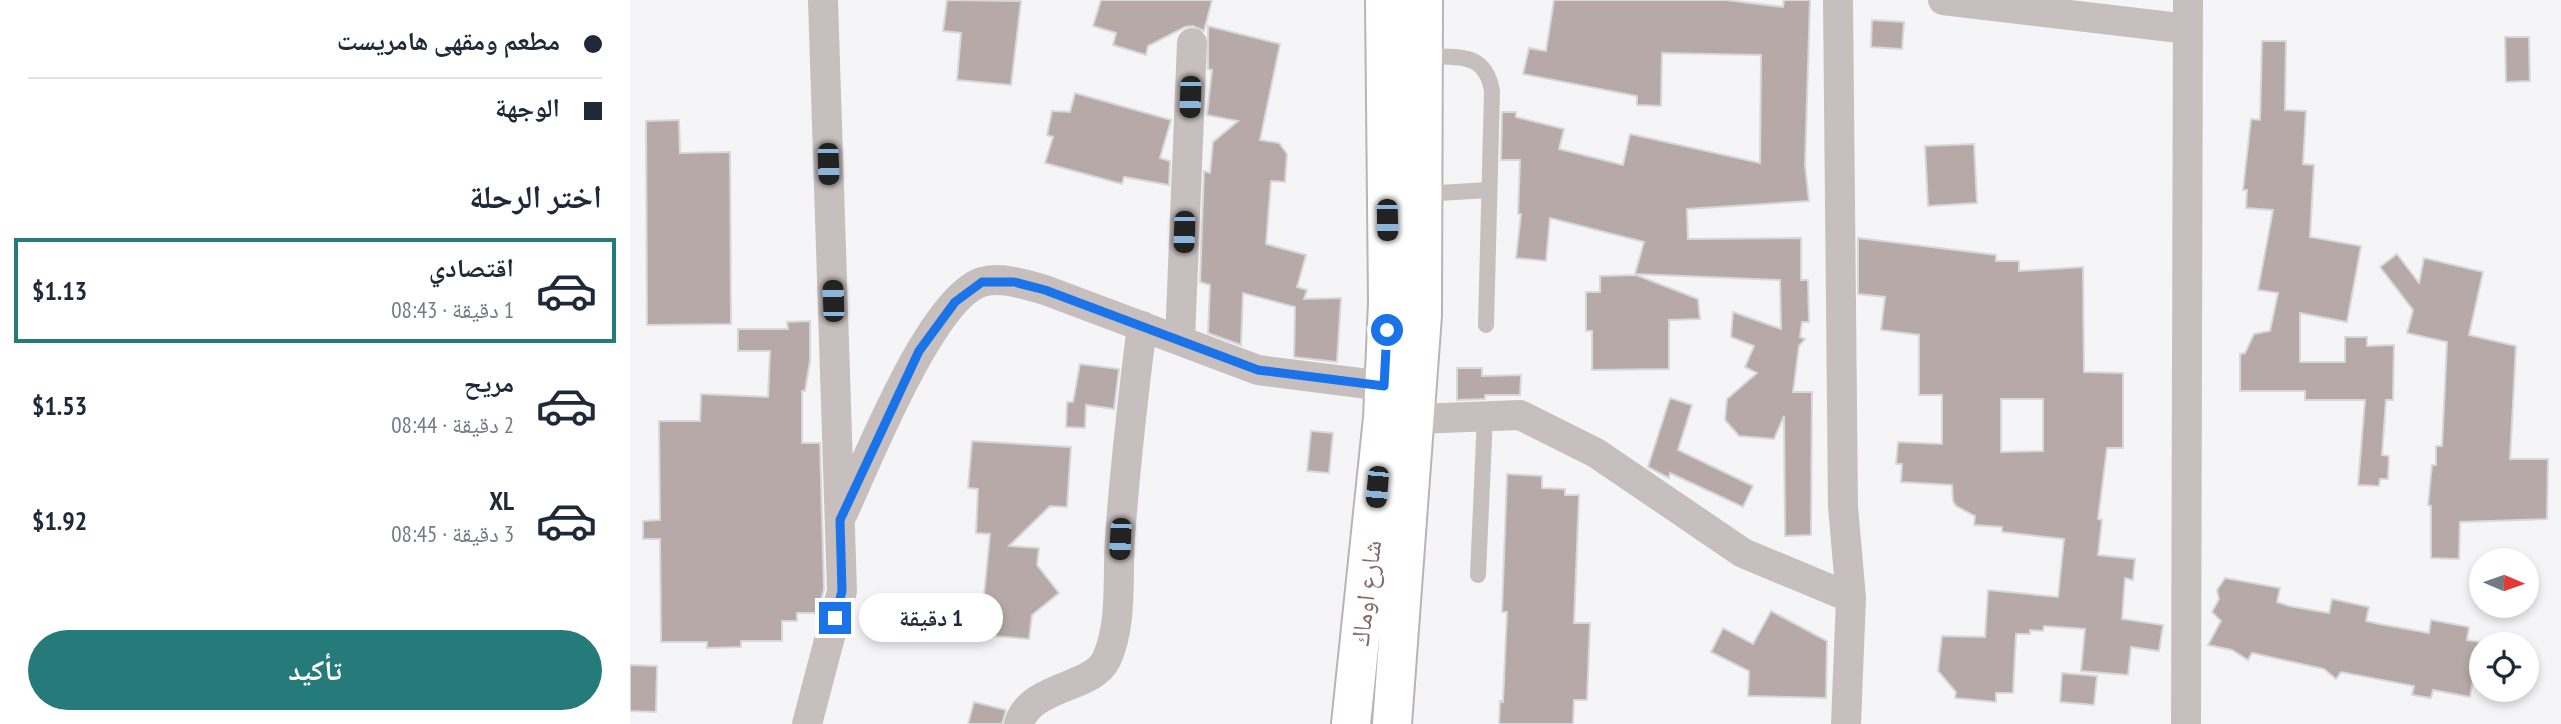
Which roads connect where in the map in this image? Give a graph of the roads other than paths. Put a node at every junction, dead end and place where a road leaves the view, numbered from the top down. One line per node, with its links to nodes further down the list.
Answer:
1 (823, 0): 18 (street)
2 (1385, 0): 15 (main road, شارع اوماك)
3 (1423, 0): 9 (main road, شارع اوماك)
4 (1838, 0): 20 (street)
5 (1943, 0): 6 (street)
6 (2001, 4): 7 (street)
7 (2188, 14): 26 (street)
8 (1192, 43): 14 (street)
9 (1423, 56): 10 (lane); 11 (main road, شارع اوماك)
10 (1489, 190): 11 (lane); 12 (lane)
11 (1422, 194): 17 (main road, شارع اوماك)
12 (1486, 325)
13 (1142, 326): 14 (street); 18 (street); 22 (street)
14 (1180, 340): 15 (street)
15 (1384, 386): 23 (main road, شارع اوماك)
16 (1485, 416): 17 (street); 19 (lane); 20 (street)
17 (1416, 419): 24 (main road, شارع اوماك)
18 (840, 520): 21 (street)
19 (1478, 575)
20 (1851, 598): 25 (street)
21 (807, 724)
22 (1019, 724)
23 (1351, 724)
24 (1392, 724)
25 (1846, 724)
26 (2186, 724)

